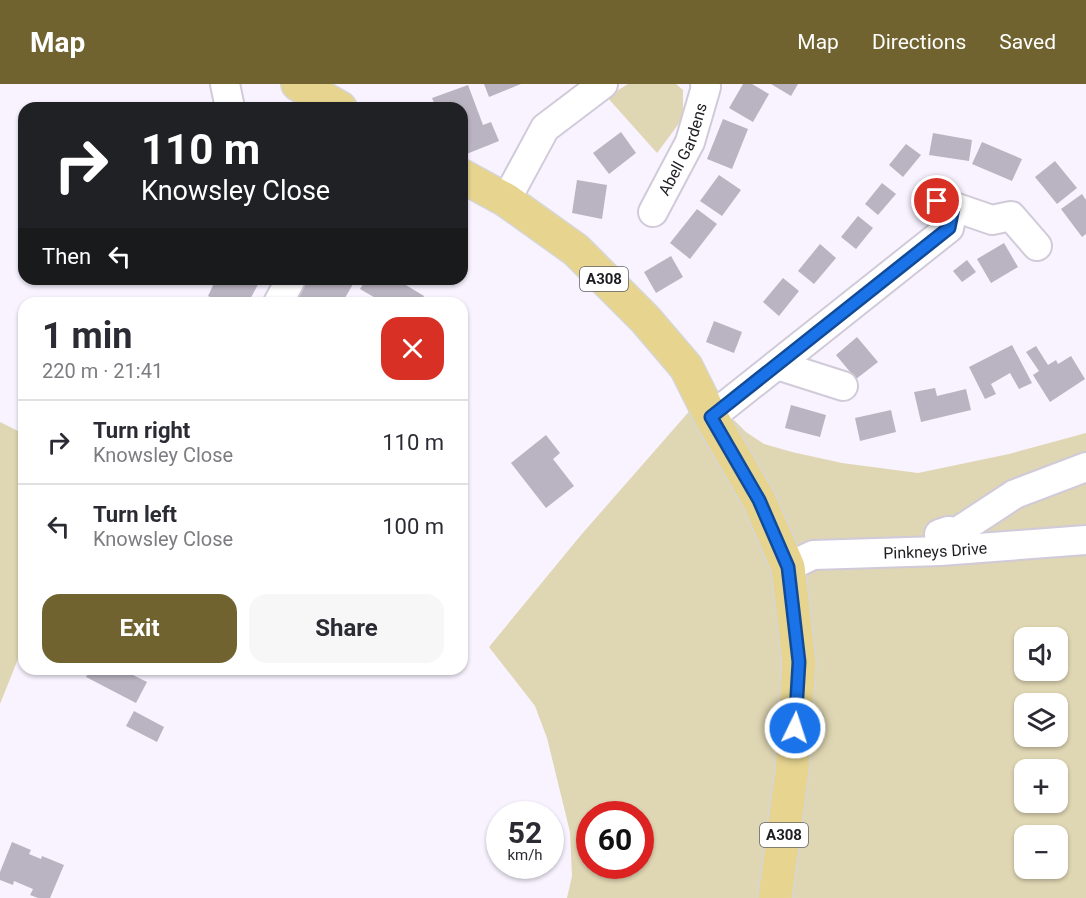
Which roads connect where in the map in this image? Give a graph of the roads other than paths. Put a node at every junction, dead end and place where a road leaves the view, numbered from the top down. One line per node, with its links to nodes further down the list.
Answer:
1 (225, 84): 5 (street)
2 (298, 84): 6 (main road)
3 (603, 84): 8 (street)
4 (705, 84): 9 (street, Abell Gardens)
5 (229, 102)
6 (330, 102)
7 (468, 179): 8 (main road, A308)
8 (506, 200): 13 (main road, A308)
9 (653, 216)
10 (1037, 246): 11 (street)
11 (777, 365): 12 (street); 13 (street)
12 (843, 386)
13 (711, 417): 17 (main road, A308)
14 (1086, 468): 16 (street)
15 (1086, 540): 16 (street, Pinkneys Drive)
16 (940, 550): 17 (street, Pinkneys Drive)
17 (788, 567): 18 (main road, A308)
18 (775, 898)

